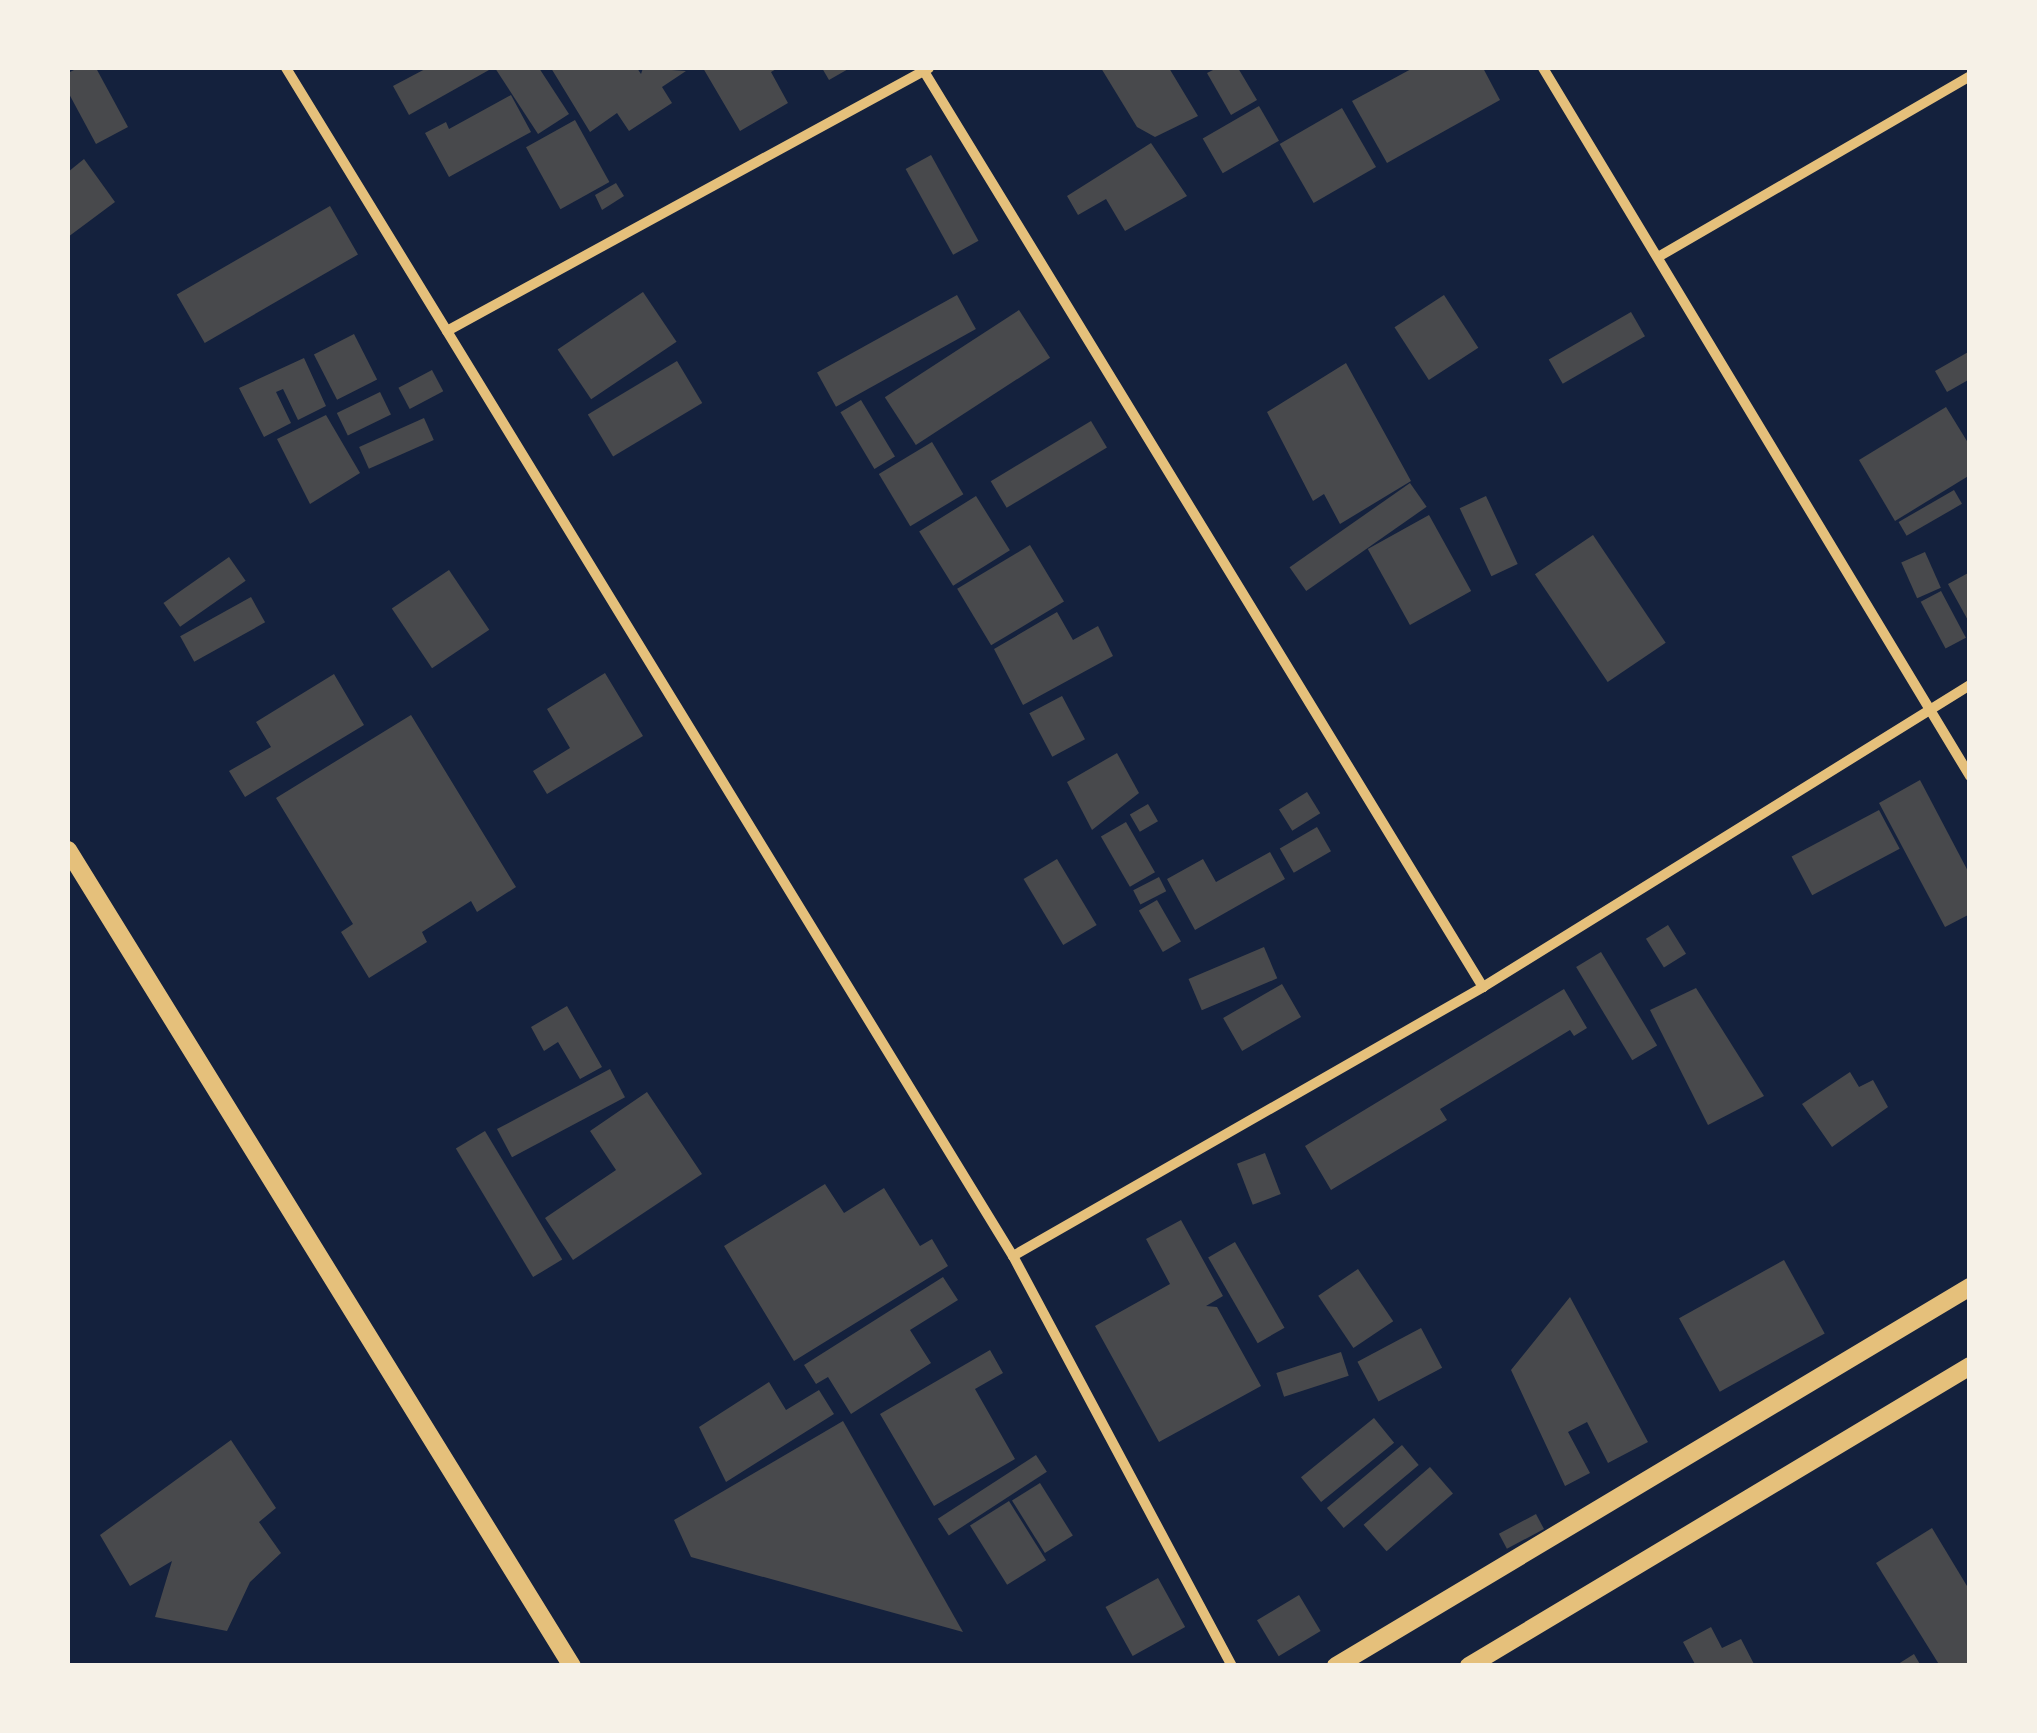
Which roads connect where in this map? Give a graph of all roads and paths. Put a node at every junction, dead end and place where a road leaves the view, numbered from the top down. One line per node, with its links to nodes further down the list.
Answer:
1 (286, 68): 6 (street)
2 (925, 68): 6 (street); 11 (street)
3 (1544, 68): 5 (street)
4 (1970, 76): 5 (street)
5 (1658, 258): 8 (street)
6 (447, 331): 12 (street)
7 (1970, 686): 8 (street)
8 (1931, 709): 9 (street); 11 (street)
9 (1970, 776)
10 (68, 850): 15 (street)
11 (1483, 987): 12 (street)
12 (1013, 1256): 16 (street)
13 (1970, 1287): 17 (street)
14 (1970, 1366): 18 (street)
15 (572, 1666)
16 (1232, 1666)
17 (1336, 1666)
18 (1469, 1666)

